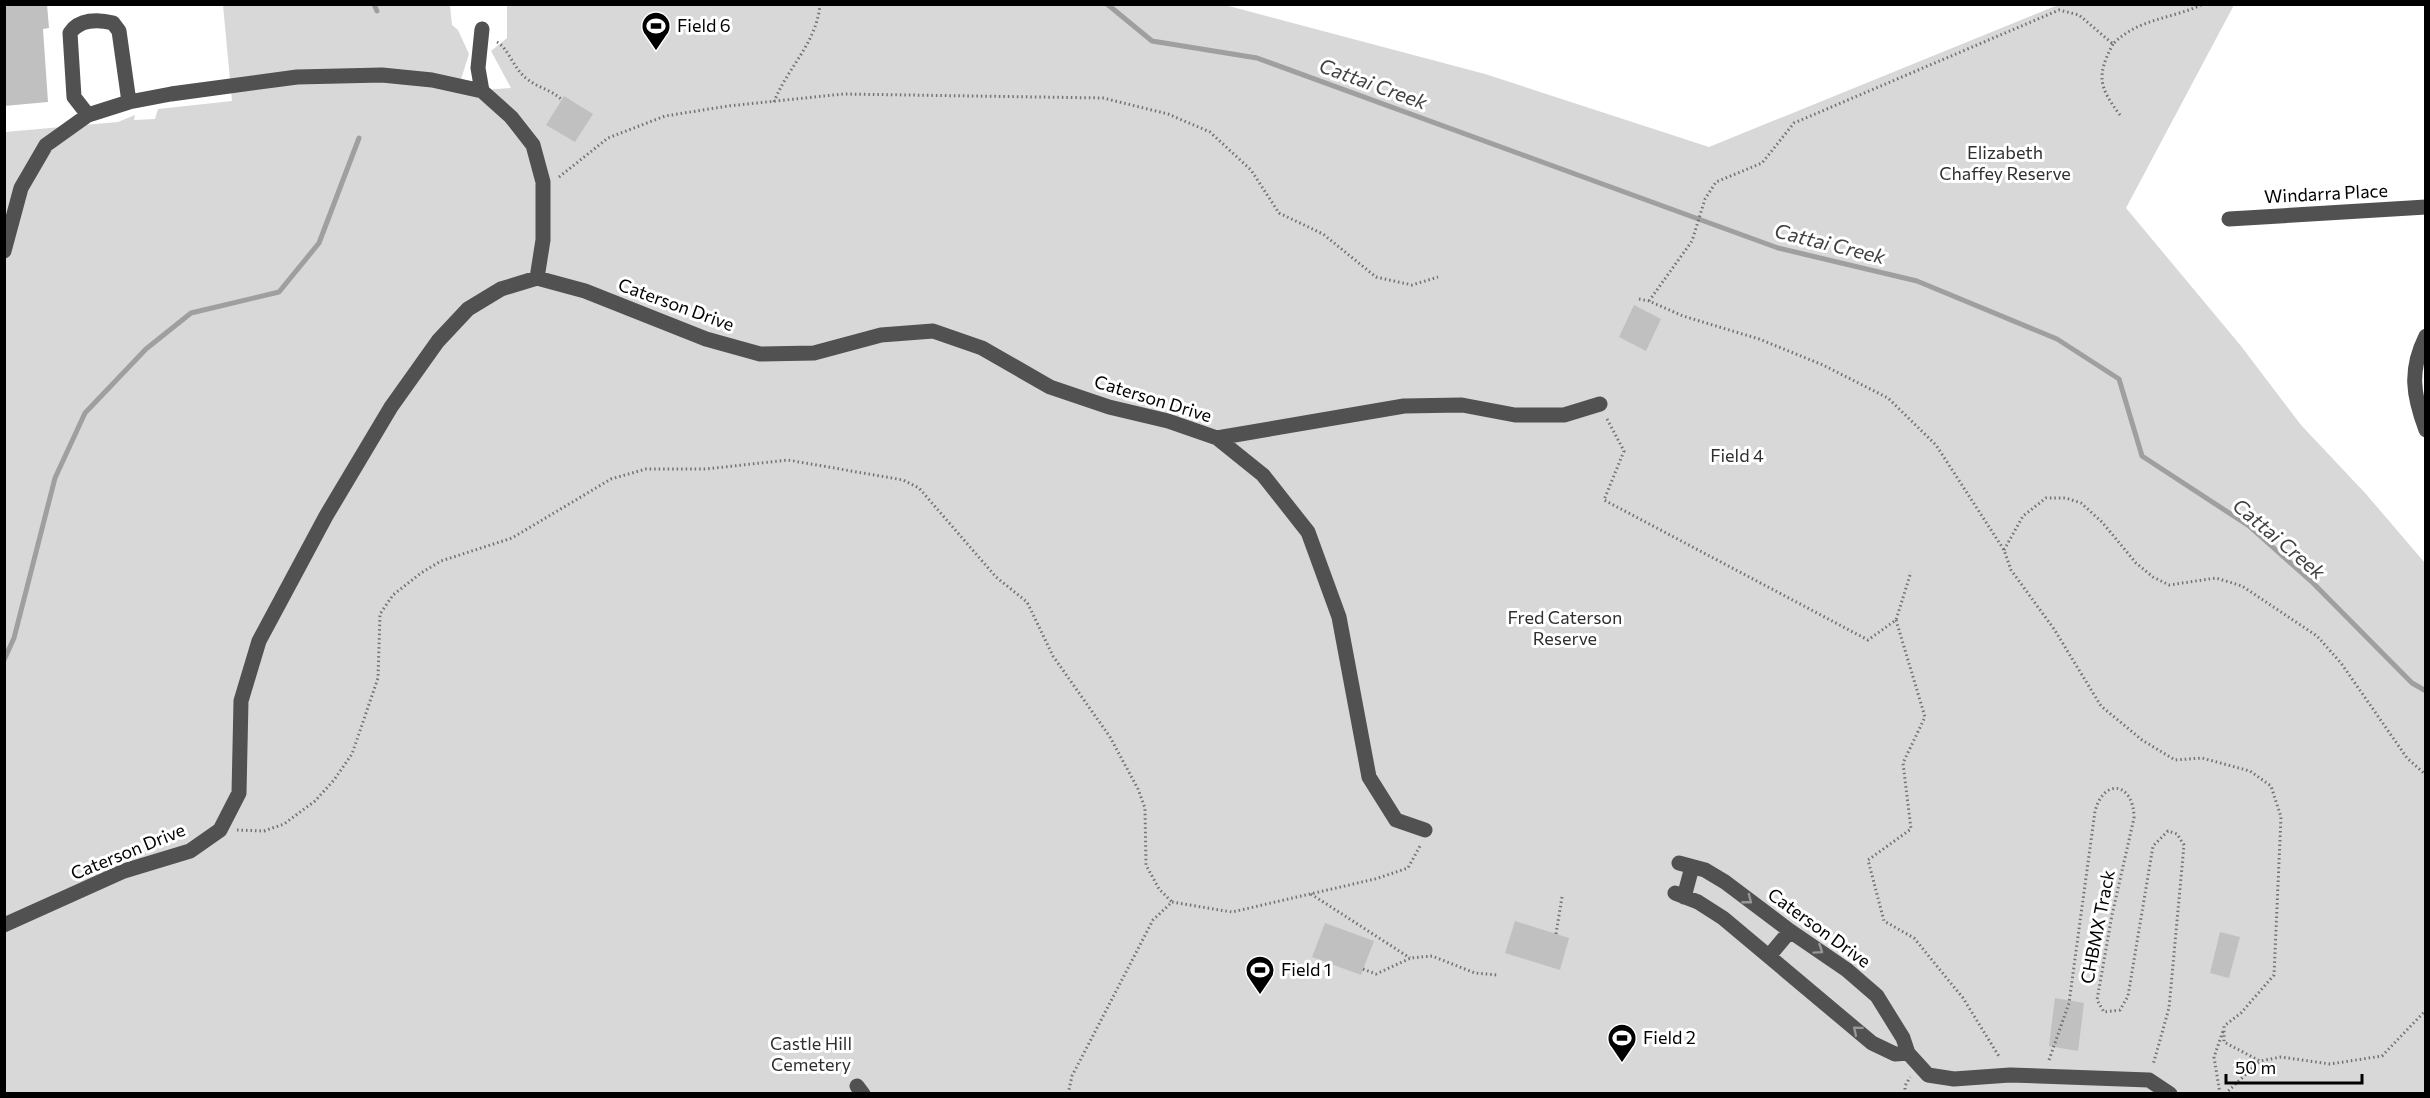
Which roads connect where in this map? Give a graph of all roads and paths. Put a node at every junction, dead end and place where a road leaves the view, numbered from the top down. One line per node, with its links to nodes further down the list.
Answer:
1 (820, 4): 8 (path)
2 (2204, 4): 4 (path)
3 (482, 29): 5 (street); 6 (path)
4 (2113, 44): 9 (path); 18 (path)
5 (482, 91): 7 (street); 11 (street)
6 (562, 100)
7 (129, 102): 10 (street); 10 (street)
8 (774, 102): 11 (path); 15 (path)
9 (2120, 115)
10 (88, 116): 14 (street)
11 (543, 182): 16 (street)
12 (2426, 207): 13 (street, Windarra Place)
13 (2229, 219)
14 (4, 251)
15 (1438, 277)
16 (537, 278): 22 (street, Caterson Drive); 27 (street, Caterson Drive)
17 (1639, 299): 18 (path)
18 (1649, 301): 23 (path)
19 (2426, 336): 21 (street)
20 (1599, 404): 22 (street); 25 (path)
21 (2426, 430)
22 (1217, 438): 28 (street, Caterson Drive)
23 (2004, 550): 26 (path); 40 (path)
24 (1911, 572): 25 (path)
25 (1896, 620): 43 (path)
26 (2426, 776)
27 (220, 830): 31 (path); 32 (street, Caterson Drive)
28 (1425, 830): 29 (path)
29 (1311, 894): 31 (path); 36 (path)
30 (1562, 897): 34 (path)
31 (1172, 902): 46 (path)
32 (4, 925)
33 (1790, 931): 35 (street); 35 (street, Caterson Drive, one-way to 33); 41 (street, Caterson Drive, one-way to 41)
34 (1556, 934)
35 (1769, 956): 41 (street, one-way to 35)
36 (1411, 958): 37 (path); 38 (path)
37 (1363, 969)
38 (1497, 975)
39 (2426, 1010): 42 (path)
40 (2224, 1026): 42 (path); 48 (path)
41 (1908, 1053): 43 (street, Caterson Drive)
42 (2260, 1061): 49 (path)
43 (2010, 1075): 44 (street, Caterson Drive)
44 (2044, 1076): 45 (street, Caterson Drive); 45 (path, CHBMX Track)
45 (2149, 1080): 47 (street)
46 (1068, 1094)
47 (2170, 1094)
48 (2220, 1094)
49 (2225, 1094)

